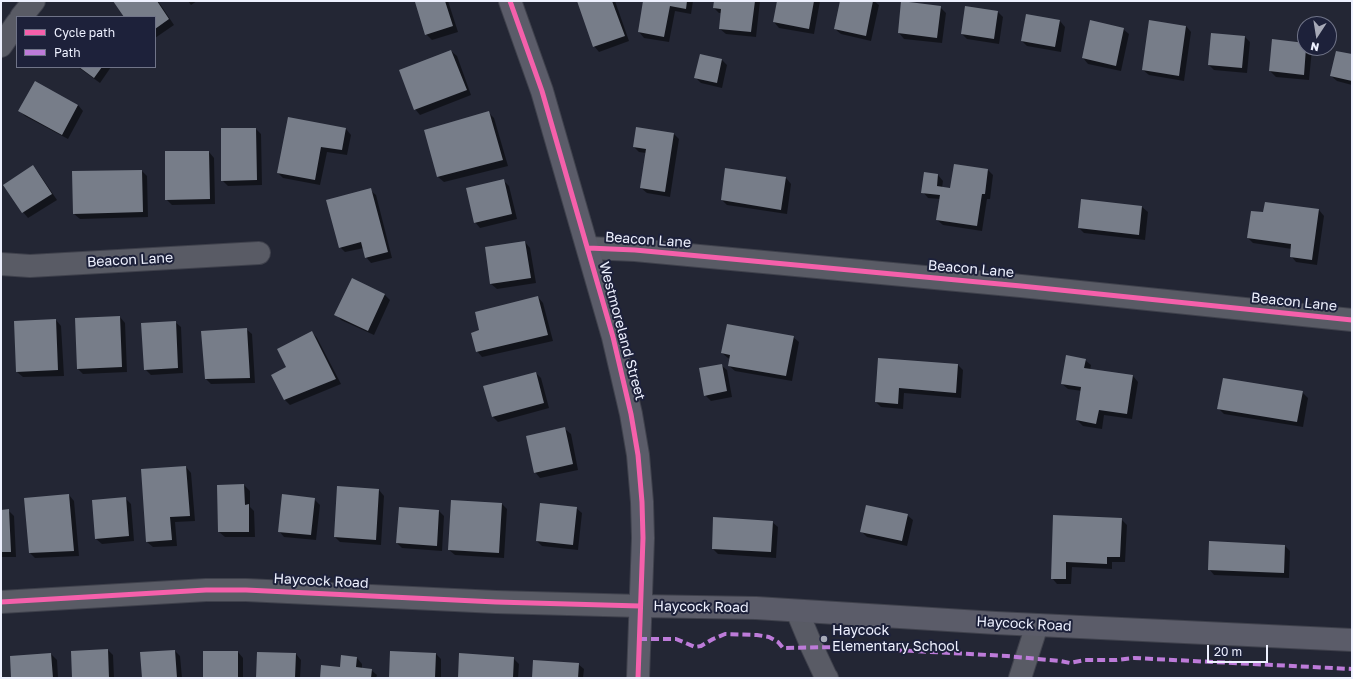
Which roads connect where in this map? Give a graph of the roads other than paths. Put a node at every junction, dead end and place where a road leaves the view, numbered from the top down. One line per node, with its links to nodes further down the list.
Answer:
1 (34, 1): 3 (street)
2 (510, 1): 6 (main road, Westmoreland Street)
3 (22, 16)
4 (16, 24): 5 (street)
5 (1, 46)
6 (588, 248): 9 (street, Beacon Lane); 11 (main road, Westmoreland Street)
7 (259, 253): 8 (street, Beacon Lane)
8 (1, 264)
9 (1352, 320)
10 (1, 602): 11 (street, Haycock Road)
11 (640, 606): 12 (main road, Haycock Road); 15 (main road, Westmoreland Street)
12 (797, 611): 13 (main road, Haycock Road); 16 (street)
13 (1037, 625): 14 (main road, Haycock Road); 17 (street)
14 (1352, 640)
15 (638, 678)
16 (827, 678)
17 (1020, 678)

